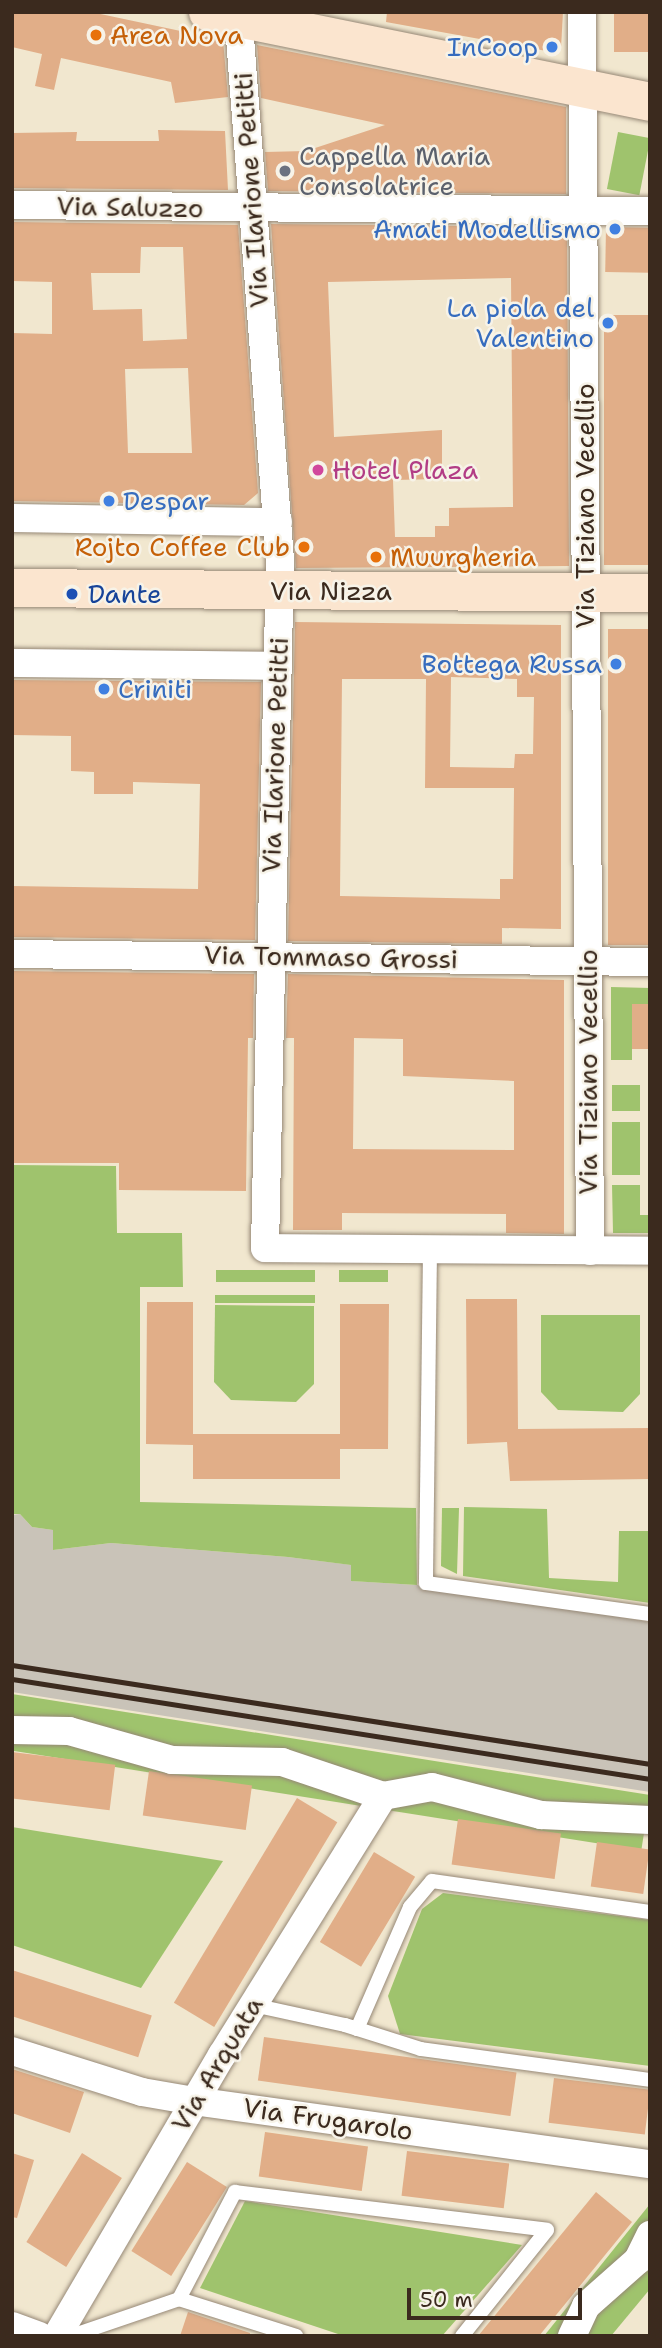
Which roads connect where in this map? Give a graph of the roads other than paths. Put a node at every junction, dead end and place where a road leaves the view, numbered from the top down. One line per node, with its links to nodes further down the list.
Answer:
1 (582, 12): 3 (street, Via Tiziano Vecellio)
2 (228, 14): 3 (street); 6 (street, Via Ilarione Petitti)
3 (582, 89): 4 (street); 7 (street, Via Tiziano Vecellio)
4 (650, 102)
5 (12, 205): 6 (street, Via Saluzzo)
6 (252, 208): 7 (street, Via Saluzzo); 10 (street, Via Ilarione Petitti)
7 (583, 210): 8 (street, Via Saluzzo); 13 (street, Via Tiziano Vecellio)
8 (650, 211)
9 (12, 518): 10 (street)
10 (278, 522): 12 (street, Via Ilarione Petitti)
11 (12, 588): 12 (street, Via Nizza)
12 (279, 591): 13 (street, Via Nizza); 16 (street, Via Ilarione Petitti)
13 (586, 593): 14 (street, Via Nizza); 19 (street, Via Tiziano Vecellio)
14 (650, 593)
15 (12, 663): 16 (street)
16 (276, 666): 18 (street, Via Ilarione Petitti)
17 (12, 954): 18 (street, Via Tommaso Grossi)
18 (269, 955): 19 (street, Via Tommaso Grossi); 21 (street, Via Ilarione Petitti)
19 (588, 962): 20 (street, Via Tommaso Grossi); 22 (street, Via Tiziano Vecellio)
20 (650, 962)
21 (430, 1250): 22 (street); 24 (lane)
22 (590, 1251): 23 (street)
23 (650, 1251)
24 (650, 1614)
25 (12, 1730): 26 (street)
26 (383, 1796): 27 (street); 29 (street, Via Arquata)
27 (650, 1820)
28 (650, 1912): 30 (lane)
29 (253, 2005): 30 (lane); 33 (street, Via Arquata)
30 (357, 2029): 32 (lane)
31 (12, 2051): 33 (street, Via Frugarolo)
32 (650, 2080)
33 (194, 2101): 34 (street, Via Frugarolo); 39 (street, Via Arquata)
34 (650, 2164)
35 (650, 2235): 43 (street)
36 (179, 2299): 40 (lane); 41 (lane); 42 (lane)
37 (12, 2326): 38 (street)
38 (39, 2336)
39 (57, 2336)
40 (71, 2336)
41 (296, 2336)
42 (462, 2336)
43 (572, 2336)

